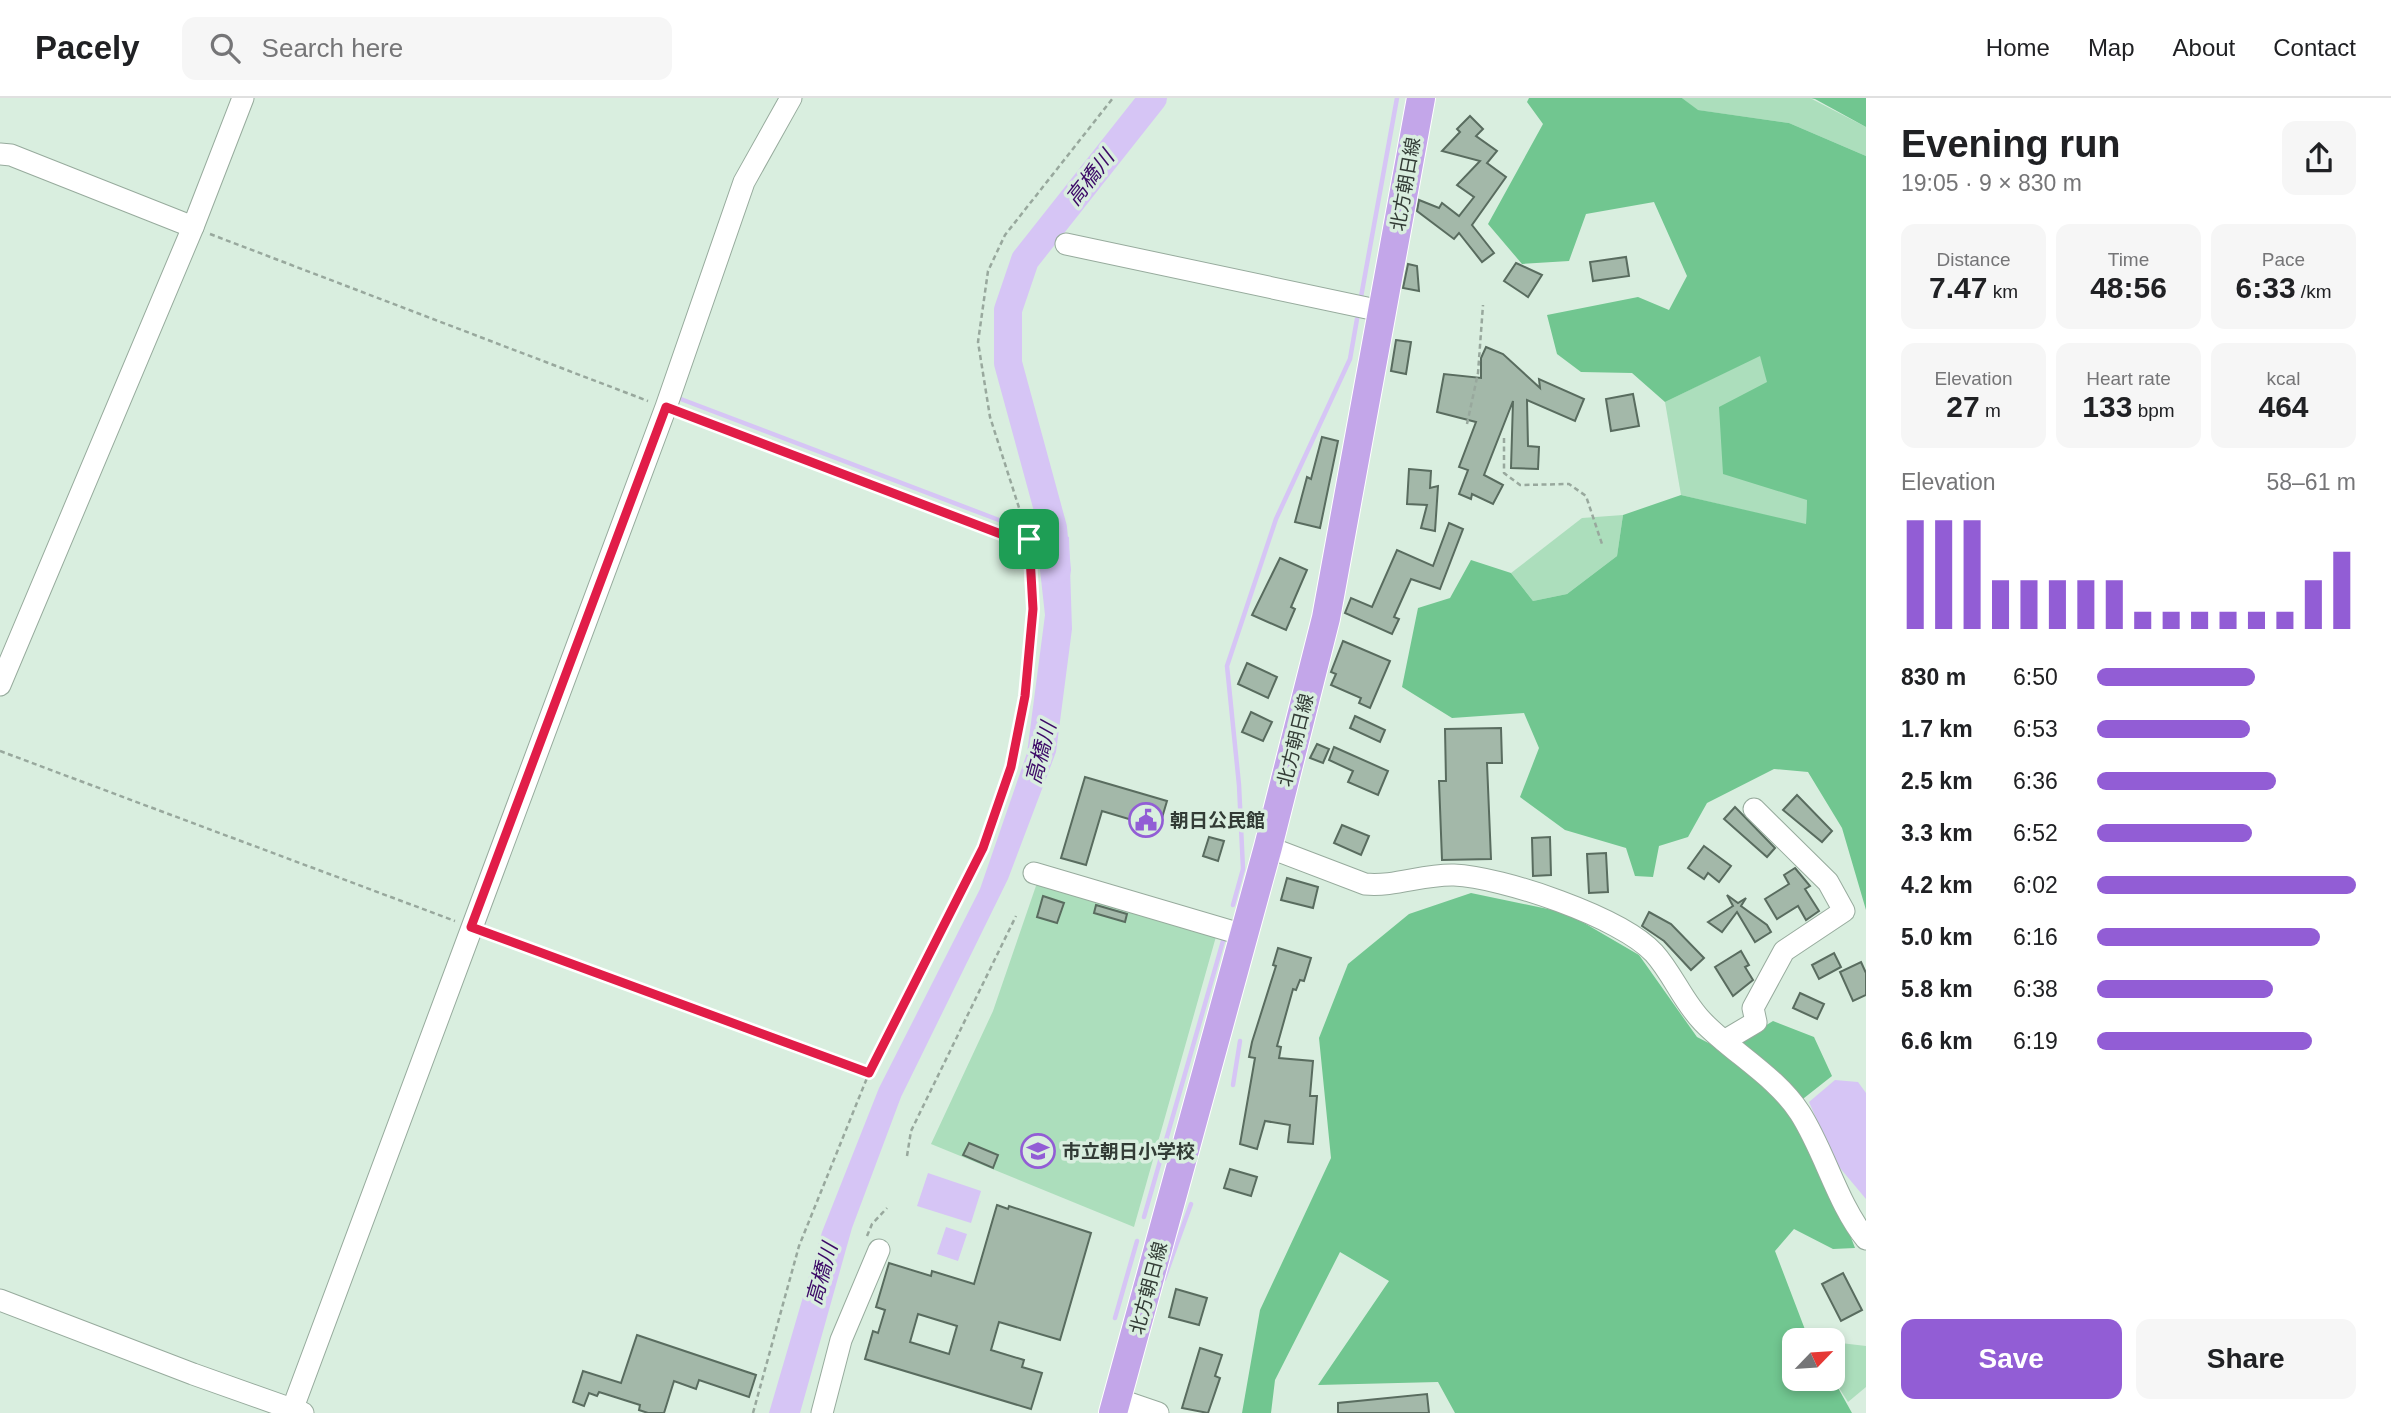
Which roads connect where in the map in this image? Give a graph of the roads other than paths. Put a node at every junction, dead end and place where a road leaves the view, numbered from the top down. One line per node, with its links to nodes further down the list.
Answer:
1 (243, 98): 5 (street)
2 (791, 98): 18 (street)
3 (1421, 98): 7 (main road, 北方朝日線)
4 (0, 154): 5 (street)
5 (193, 227): 8 (street)
6 (1066, 244): 7 (street)
7 (1381, 311): 10 (main road, 北方朝日線)
8 (0, 685)
9 (1754, 809): 13 (street)
10 (1268, 846): 12 (main road, 北方朝日線); 13 (street)
11 (1034, 873): 12 (street)
12 (1244, 935): 17 (main road, 北方朝日線)
13 (1724, 1041): 14 (street)
14 (1866, 1239)
15 (879, 1250): 19 (street)
16 (0, 1300): 18 (street)
17 (1115, 1406): 20 (street)
18 (296, 1412)
19 (822, 1413)
20 (1158, 1413)

